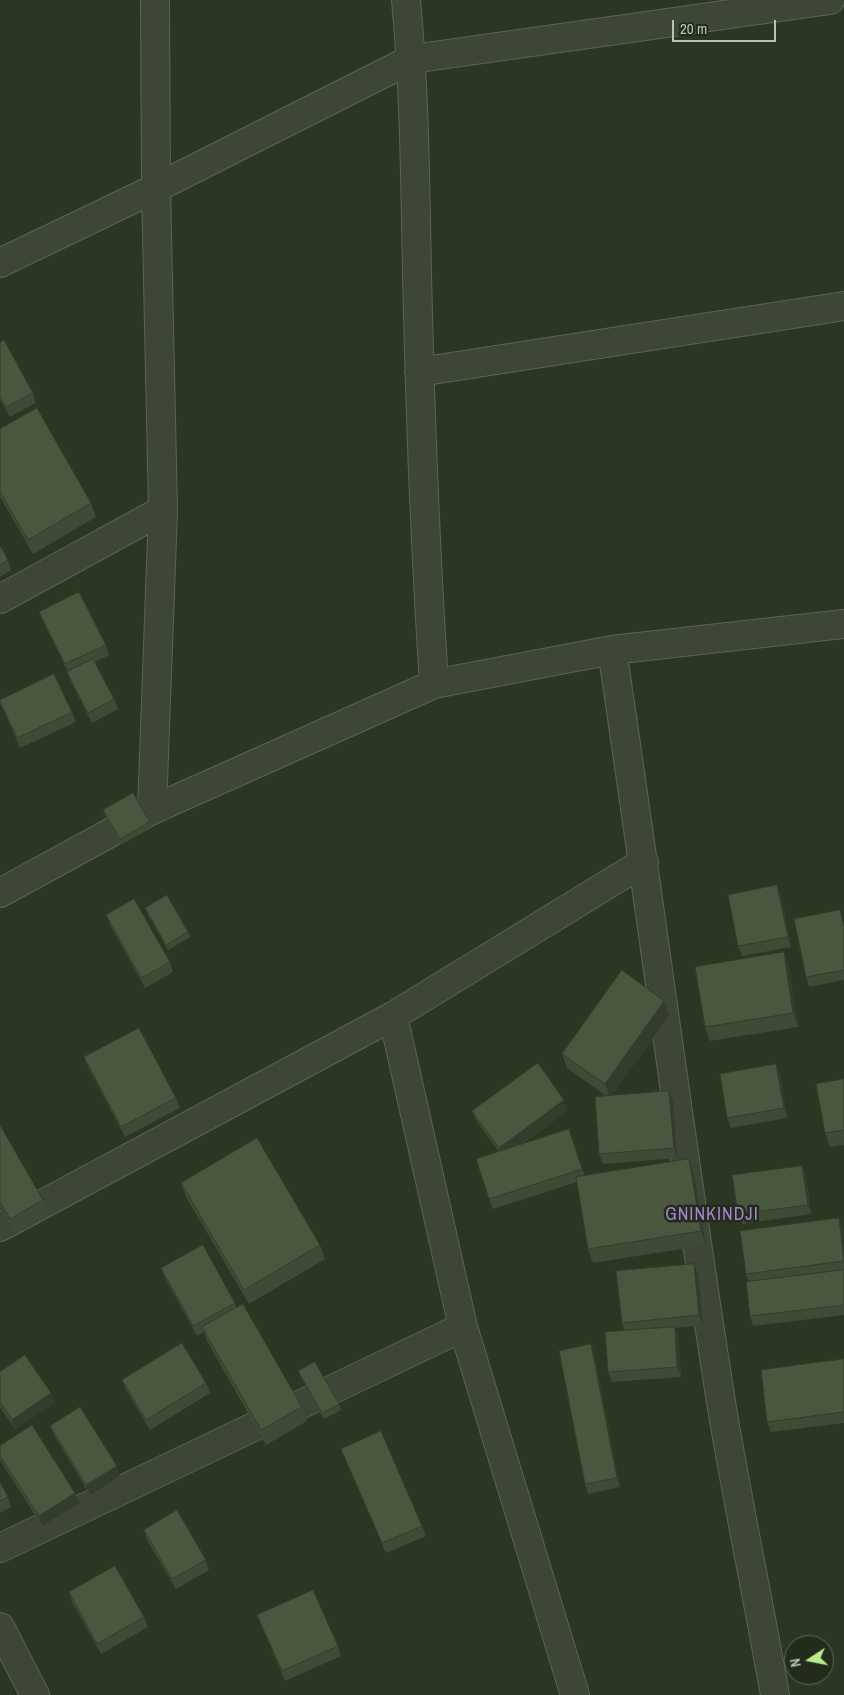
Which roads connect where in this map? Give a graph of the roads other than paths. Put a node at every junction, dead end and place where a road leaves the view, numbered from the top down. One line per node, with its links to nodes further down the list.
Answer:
1 (156, 0): 5 (street)
2 (406, 0): 4 (street)
3 (830, 0): 4 (street)
4 (412, 59): 5 (street); 8 (street)
5 (156, 188): 6 (street); 9 (street)
6 (0, 263)
7 (844, 306): 8 (street)
8 (419, 372): 13 (street)
9 (164, 510): 10 (street); 14 (street)
10 (0, 599)
11 (844, 624): 12 (street)
12 (612, 650): 13 (street); 15 (street)
13 (434, 684): 14 (street)
14 (152, 810): 16 (street)
15 (644, 862): 17 (street); 24 (street)
16 (0, 893)
17 (393, 1016): 18 (street); 19 (street)
18 (0, 1227)
19 (463, 1327): 20 (street); 23 (street)
20 (0, 1548)
21 (0, 1627): 22 (street)
22 (35, 1695)
23 (575, 1695)
24 (775, 1695)

